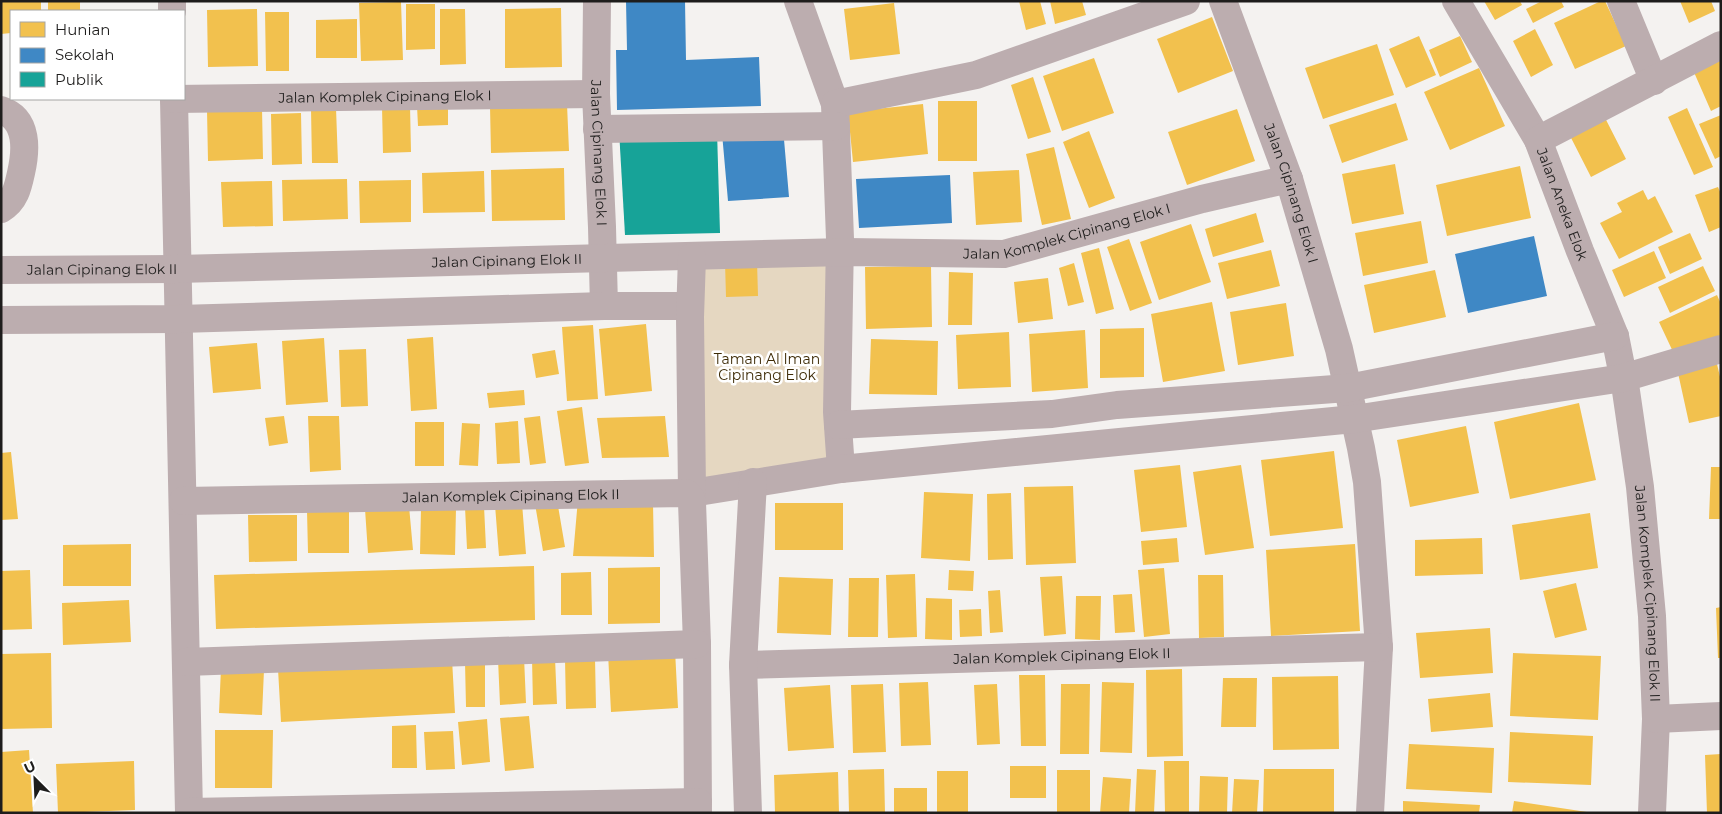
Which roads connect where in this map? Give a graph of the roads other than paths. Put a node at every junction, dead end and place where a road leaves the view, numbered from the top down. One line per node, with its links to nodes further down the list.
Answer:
1 (597, 1): 9 (street, Jalan Cipinang Elok I)
2 (798, 1): 13 (street)
3 (1186, 1): 13 (street)
4 (1223, 1): 16 (street, Jalan Cipinang Elok I)
5 (1456, 1): 15 (street)
6 (1621, 1): 8 (street)
7 (1721, 45): 8 (street, Jalan Aneka Elok)
8 (1654, 81): 15 (street, Jalan Aneka Elok)
9 (596, 94): 10 (street, Jalan Komplek Cipinang Elok I); 14 (street, Jalan Cipinang Elok I)
10 (185, 99)
11 (174, 100): 21 (street, Jalan Komplek Cipinang Elok I)
12 (1, 110): 17 (street)
13 (836, 115): 14 (street); 18 (street)
14 (598, 129): 20 (street, Jalan Cipinang Elok I)
15 (1538, 140): 27 (street, Jalan Aneka Elok)
16 (1289, 179): 18 (street, Jalan Komplek Cipinang Elok I); 30 (street, Jalan Cipinang Elok I)
17 (1, 209)
18 (840, 252): 19 (street, Jalan Cipinang Elok II); 32 (street)
19 (692, 257): 20 (street, Jalan Cipinang Elok II); 24 (street)
20 (602, 258): 21 (street, Jalan Cipinang Elok II); 23 (street, Jalan Cipinang Elok I)
21 (178, 269): 22 (street, Jalan Cipinang Elok II); 25 (street, Jalan Komplek Cipinang Elok I)
22 (1, 270)
23 (604, 306): 24 (street); 25 (street)
24 (690, 306): 35 (street)
25 (179, 319): 26 (street); 36 (street)
26 (1, 320)
27 (1615, 336): 29 (street, Jalan Aneka Elok); 30 (street)
28 (1721, 349): 29 (street, Jalan Komplek Cipinang Elok II)
29 (1624, 378): 31 (street, Jalan Komplek Cipinang Elok II); 42 (street, Jalan Komplek Cipinang Elok II)
30 (1348, 388): 31 (street); 32 (street)
31 (1354, 419): 33 (street, Jalan Komplek Cipinang Elok II); 38 (street)
32 (838, 425): 33 (street)
33 (841, 470): 34 (street, Jalan Komplek Cipinang Elok II)
34 (753, 482): 35 (street, Jalan Komplek Cipinang Elok II); 40 (street)
35 (691, 495): 36 (street, Jalan Komplek Cipinang Elok II); 37 (street)
36 (183, 501): 39 (street)
37 (697, 644): 39 (street); 43 (street)
38 (1379, 647): 40 (street, Jalan Komplek Cipinang Elok II); 46 (street)
39 (186, 662): 44 (street)
40 (743, 665): 45 (street)
41 (1721, 716): 42 (street)
42 (1656, 719): 47 (street, Jalan Komplek Cipinang Elok II)
43 (698, 807): 44 (street)
44 (189, 813)
45 (748, 813)
46 (1370, 813)
47 (1652, 813)

